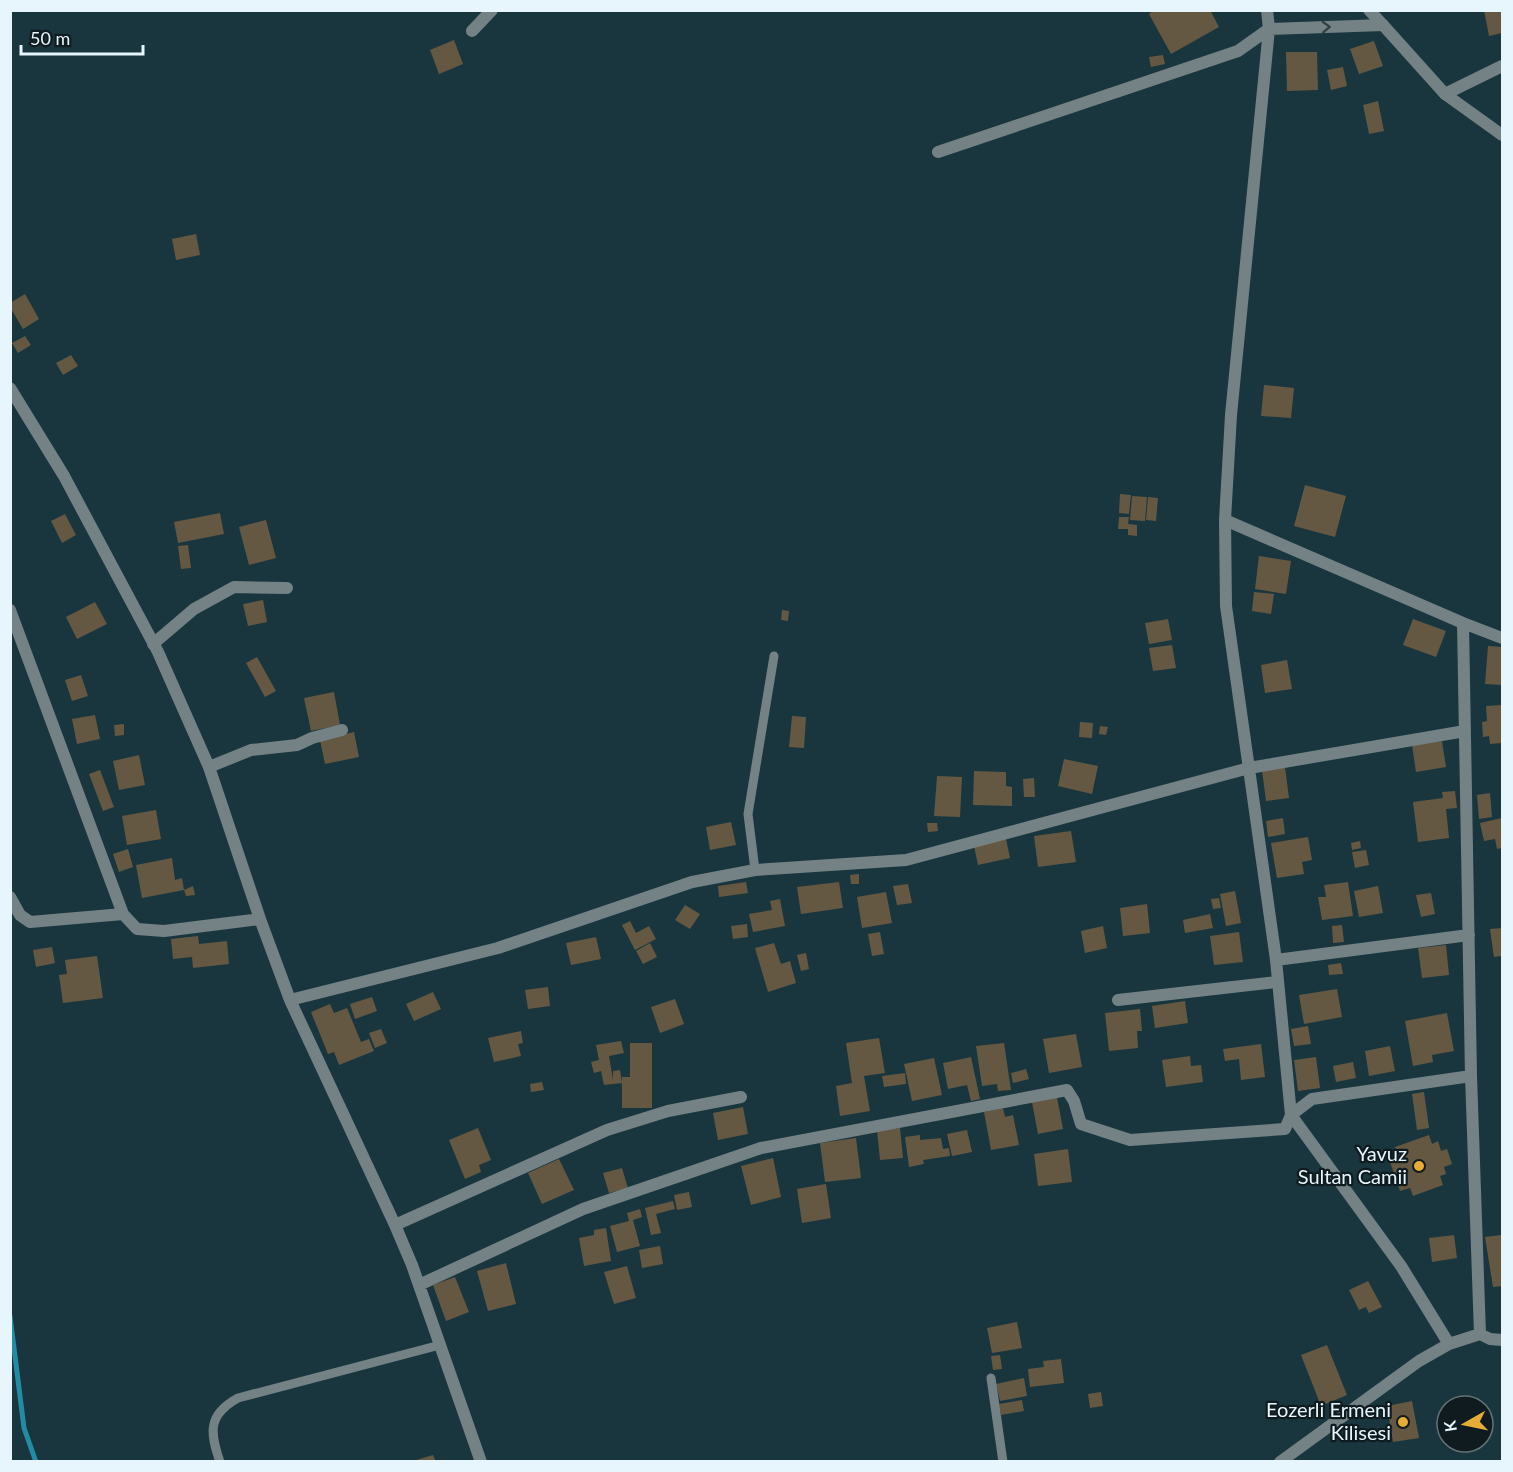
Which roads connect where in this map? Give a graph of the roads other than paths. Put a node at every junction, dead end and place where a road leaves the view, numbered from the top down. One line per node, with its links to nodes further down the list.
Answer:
1 (492, 10): 6 (street)
2 (1267, 10): 5 (street)
3 (1369, 10): 4 (street)
4 (1383, 25): 5 (street, one-way to 4); 8 (street)
5 (1269, 28): 10 (street); 12 (street)
6 (472, 31)
7 (1503, 66): 8 (street)
8 (1445, 94): 9 (street)
9 (1503, 135)
10 (938, 152)
11 (10, 388): 17 (street)
12 (1225, 520): 15 (street); 22 (street)
13 (287, 588): 17 (street)
14 (10, 610): 25 (street)
15 (1463, 623): 16 (street); 20 (street)
16 (1503, 638)
17 (153, 644): 21 (street)
18 (774, 656): 23 (lane)
19 (342, 730): 21 (street)
20 (1465, 731): 22 (street); 27 (street)
21 (209, 767): 26 (street)
22 (1249, 768): 23 (street); 28 (street)
23 (755, 870): 30 (street)
24 (10, 897): 25 (street)
25 (123, 914): 26 (street)
26 (260, 918): 30 (street)
27 (1468, 935): 28 (street); 32 (street)
28 (1276, 960): 29 (street)
29 (1277, 982): 31 (street); 34 (street)
30 (291, 1000): 35 (street)
31 (1118, 1000)
32 (1471, 1076): 34 (street); 37 (street)
33 (741, 1097): 35 (street)
34 (1291, 1115): 36 (street); 39 (street)
35 (395, 1225): 36 (street)
36 (419, 1286): 40 (street)
37 (1480, 1334): 38 (street); 39 (street)
38 (1503, 1340)
39 (1449, 1344): 45 (street)
40 (440, 1345): 42 (lane); 43 (street)
41 (991, 1378): 44 (lane)
42 (220, 1461)
43 (481, 1461)
44 (1003, 1461)
45 (1280, 1461)

